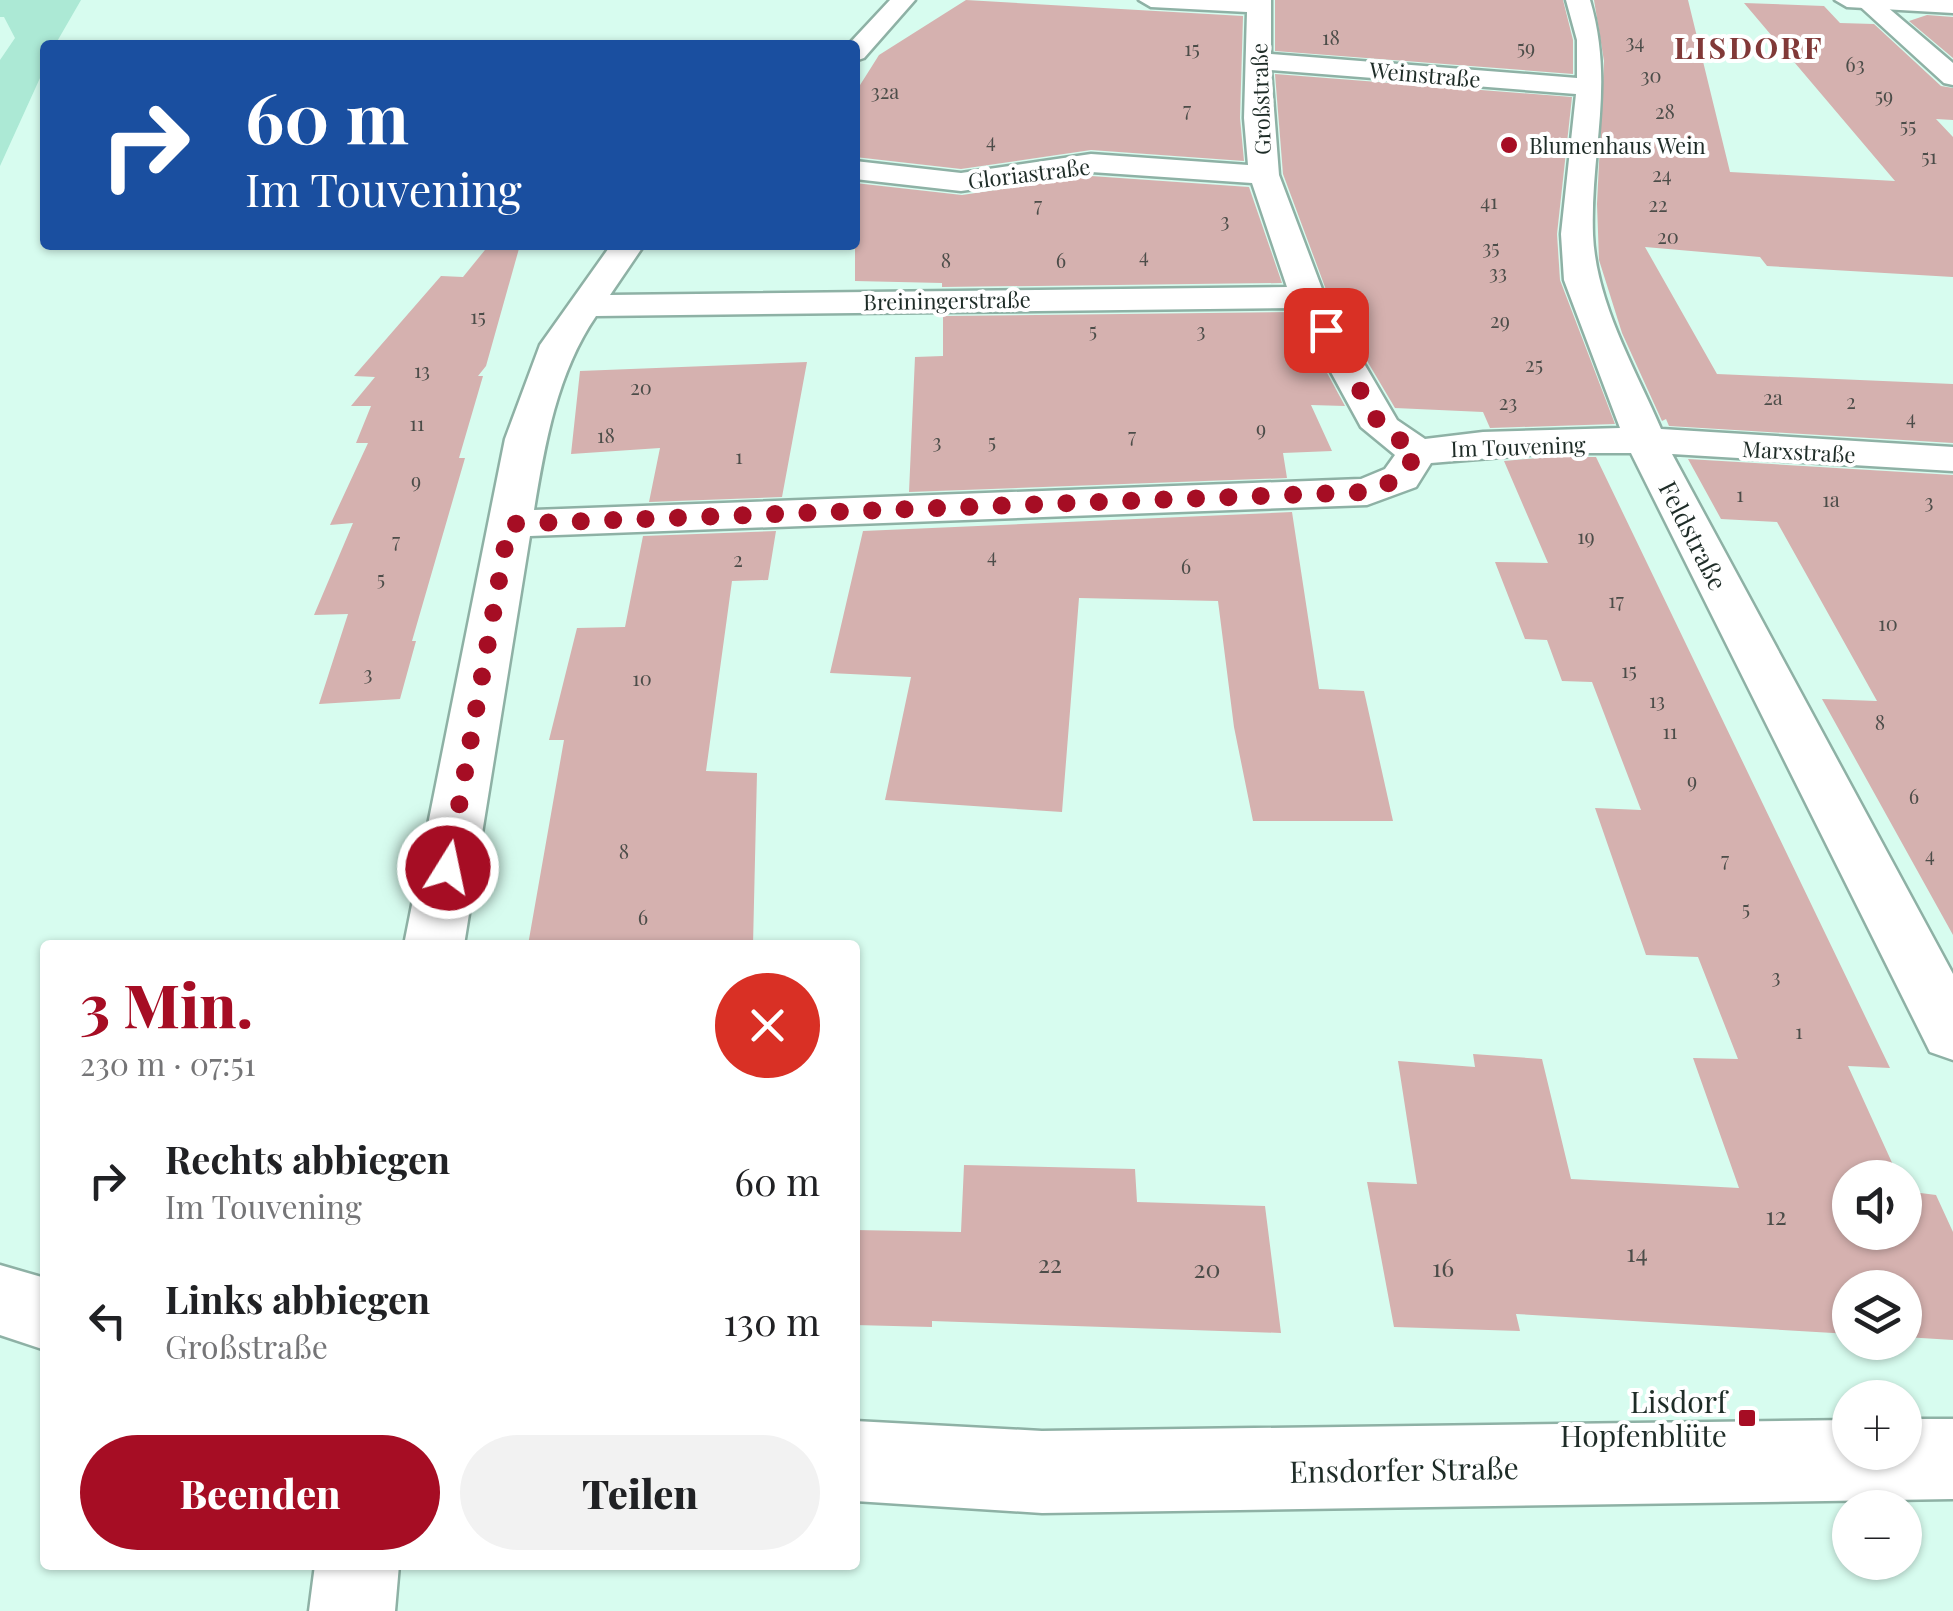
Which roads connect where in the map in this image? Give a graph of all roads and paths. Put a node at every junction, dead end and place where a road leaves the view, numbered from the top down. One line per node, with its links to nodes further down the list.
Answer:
1 (903, 0): 7 (street)
2 (1151, 0): 5 (street)
3 (1578, 0): 10 (street, Feldstraße)
4 (1860, 0): 6 (street); 9 (street)
5 (1258, 2): 8 (street, Großstraße)
6 (1953, 6)
7 (860, 47)
8 (1259, 61): 10 (street, Weinstraße); 12 (street, Großstraße)
9 (1953, 76)
10 (1590, 88): 16 (street, Feldstraße)
11 (860, 171): 12 (street, Gloriastraße)
12 (1264, 175): 14 (street, Großstraße)
13 (625, 250): 15 (street)
14 (1308, 297): 15 (street, Breiningerstraße); 17 (street, Großstraße)
15 (586, 306): 19 (street)
16 (1646, 442): 17 (street, Im Touvening); 18 (street, Marxstraße); 21 (street, Feldstraße)
17 (1417, 452): 19 (street, Im Touvening)
18 (1953, 459)
19 (509, 524): 20 (street)
20 (435, 940)
21 (1953, 1034)
22 (0, 1300): 23 (street)
23 (40, 1312)
24 (1953, 1459): 25 (street, Ensdorfer Straße)
25 (860, 1461)
26 (356, 1570): 27 (street)
27 (352, 1611)

